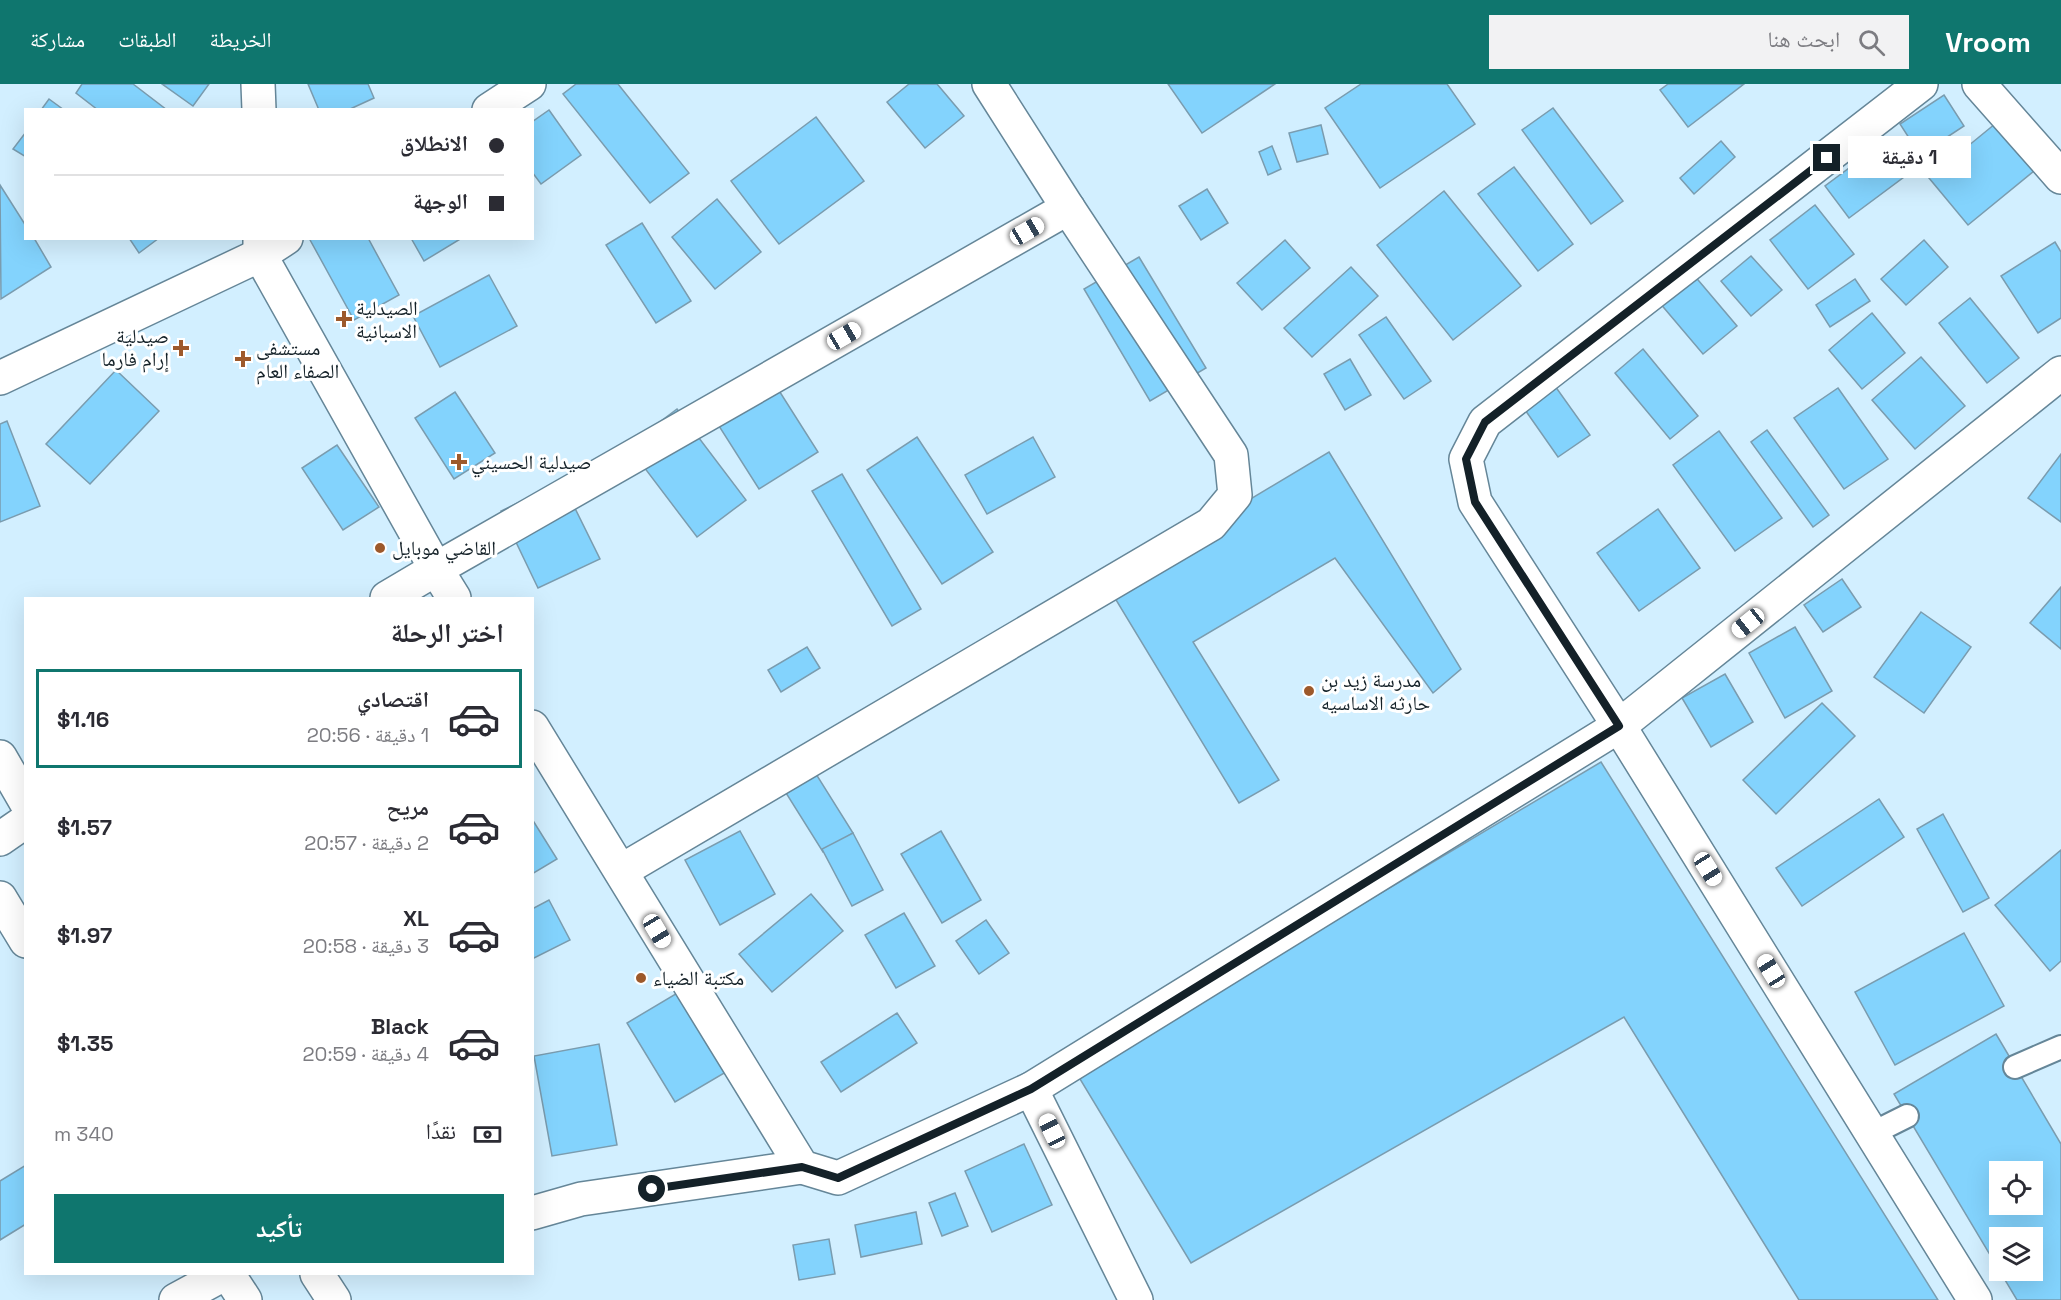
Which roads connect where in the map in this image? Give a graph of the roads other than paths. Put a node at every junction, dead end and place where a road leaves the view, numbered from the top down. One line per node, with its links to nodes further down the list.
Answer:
1 (258, 84): 6 (main road)
2 (529, 84): 7 (main road)
3 (989, 84): 9 (main road)
4 (1921, 84): 16 (main road)
5 (1979, 84): 8 (main road)
6 (259, 108)
7 (492, 108)
8 (2061, 177)
9 (1068, 208): 13 (main road); 22 (main road)
10 (269, 244): 12 (main road); 13 (main road)
11 (2061, 374): 16 (main road)
12 (0, 378)
13 (436, 569): 14 (main road); 15 (main road)
14 (389, 597)
15 (453, 597)
16 (1619, 726): 27 (main road); 29 (main road)
17 (534, 730): 22 (main road)
18 (0, 757): 19 (main road)
19 (24, 799)
20 (24, 822): 21 (main road)
21 (0, 839)
22 (621, 872): 30 (main road)
23 (0, 898): 24 (main road)
24 (24, 938)
25 (2061, 1047): 26 (lane)
26 (2015, 1067)
27 (1031, 1089): 30 (main road); 36 (main road)
28 (1907, 1116): 29 (lane)
29 (1873, 1133): 37 (main road)
30 (802, 1167): 31 (main road)
31 (534, 1211)
32 (224, 1275): 34 (main road)
33 (227, 1275): 35 (main road)
34 (176, 1300)
35 (244, 1300)
36 (1136, 1300)
37 (1975, 1300)

